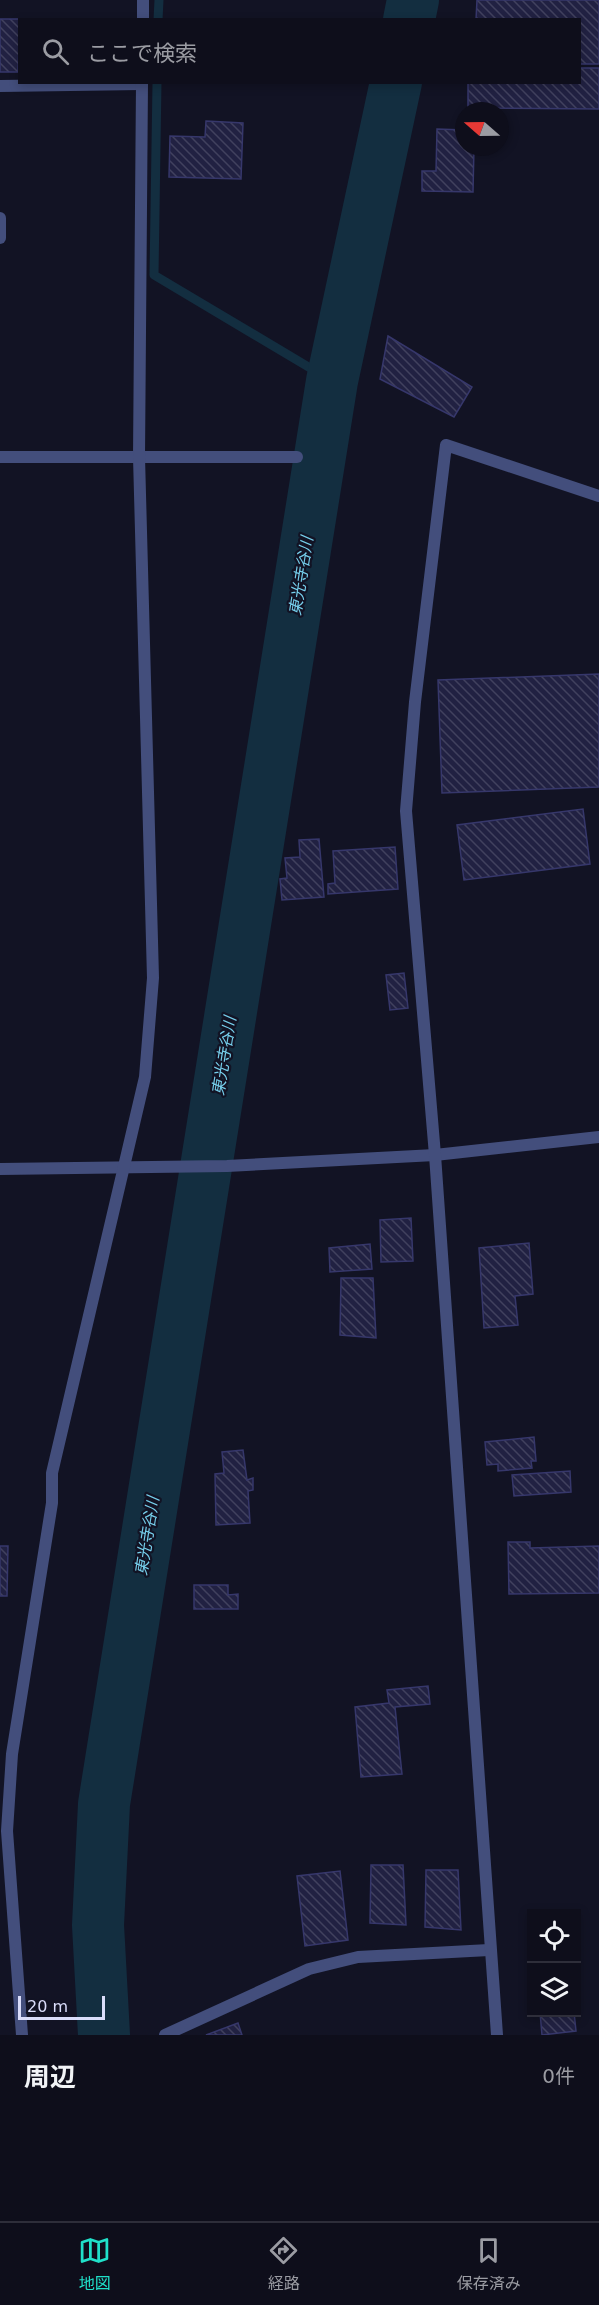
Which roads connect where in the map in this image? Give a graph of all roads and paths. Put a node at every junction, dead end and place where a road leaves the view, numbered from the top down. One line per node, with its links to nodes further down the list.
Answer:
1 (143, 0): 2 (street)
2 (143, 18)
3 (95, 84): 5 (street)
4 (142, 84): 10 (street)
5 (0, 86)
6 (0, 218): 7 (street)
7 (0, 238)
8 (297, 456): 10 (street)
9 (0, 457): 10 (street)
10 (139, 457): 15 (street)
11 (599, 495): 13 (street)
12 (599, 1137): 13 (street)
13 (435, 1155): 15 (street); 16 (street)
14 (0, 1169): 15 (street)
15 (123, 1169): 17 (street)
16 (489, 1950): 18 (street); 19 (street)
17 (22, 2035)
18 (165, 2035)
19 (497, 2035)

